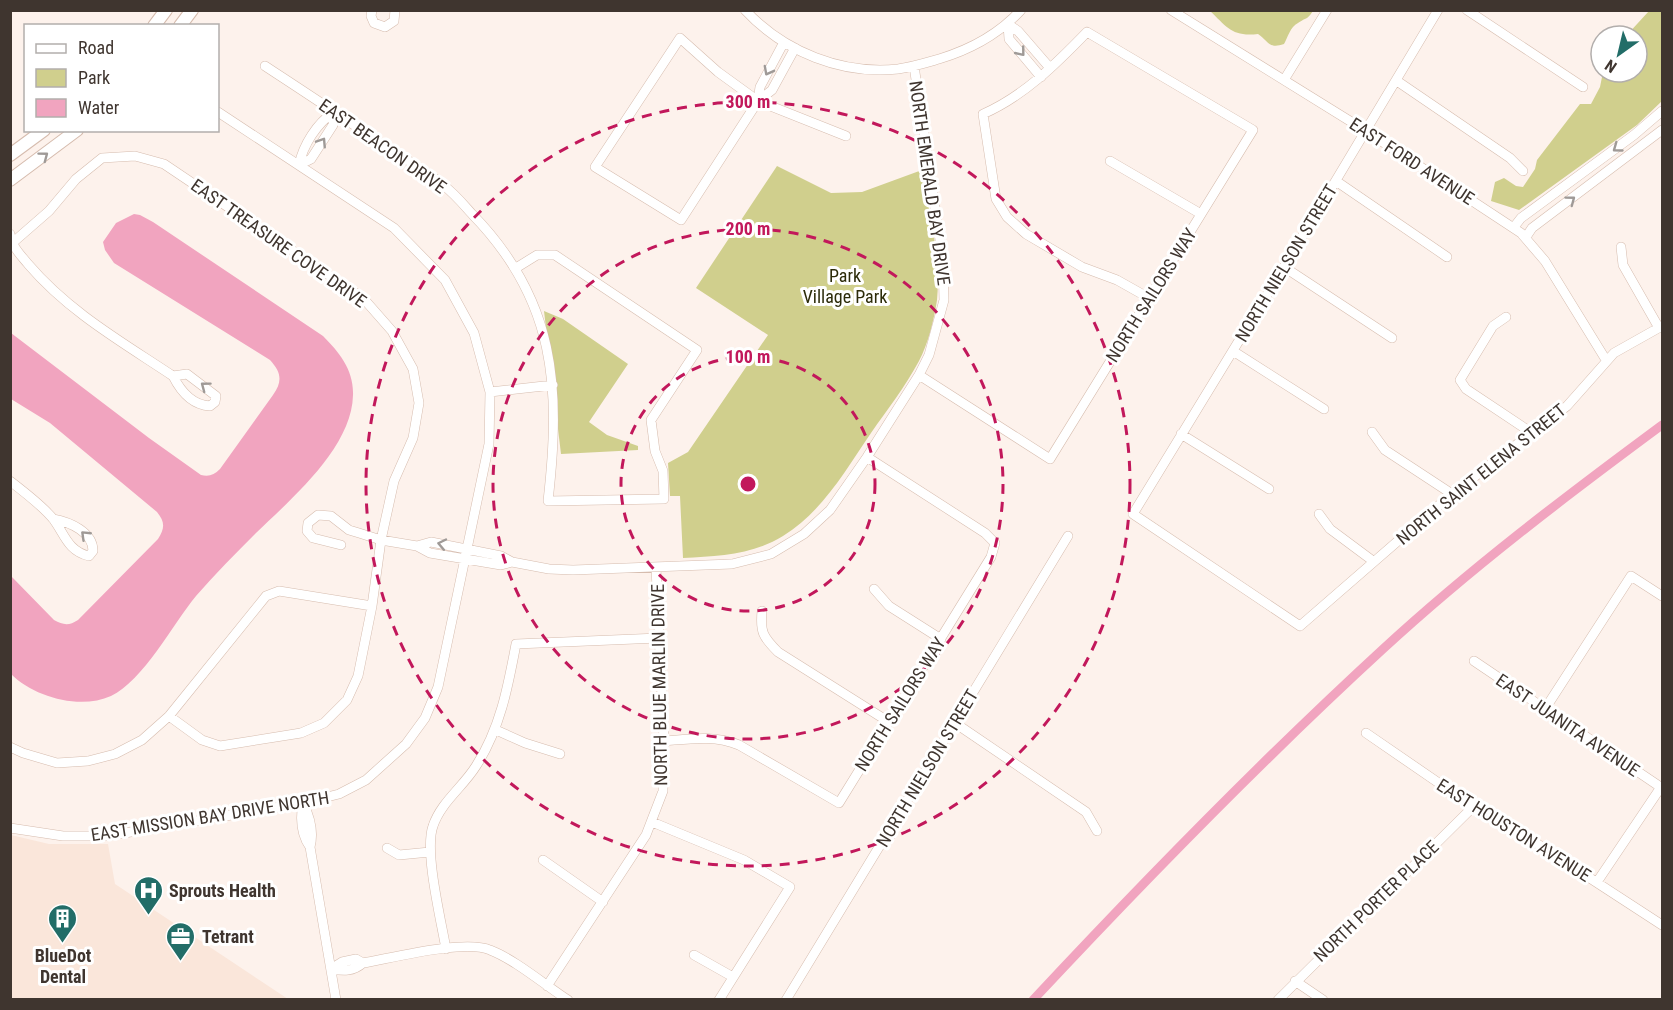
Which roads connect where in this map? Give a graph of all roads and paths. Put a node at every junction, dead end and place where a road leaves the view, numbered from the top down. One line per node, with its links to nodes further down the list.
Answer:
1 (166, 10): 11 (main road)
2 (192, 10): 12 (main road)
3 (372, 10): 4 (street)
4 (395, 10)
5 (745, 10): 14 (street)
6 (1021, 10): 13 (street)
7 (1171, 10): 20 (street, EAST FORD AVENUE)
8 (1327, 10): 20 (street)
9 (1438, 10): 21 (street, NORTH NIELSON STREET)
10 (1467, 10): 22 (street)
11 (156, 24)
12 (182, 24)
13 (1008, 24): 17 (street); 18 (street); 19 (street, one-way to 19)
14 (784, 42): 15 (street); 23 (street, one-way to 23)
15 (795, 48): 17 (street); 23 (street)
16 (265, 66): 25 (street, EAST BEACON DRIVE)
17 (914, 66): 53 (street, NORTH EMERALD BAY DRIVE)
18 (1050, 68): 19 (street); 38 (street, NORTH SAILORS WAY)
19 (1041, 77): 47 (street)
20 (1284, 80): 28 (street, EAST FORD AVENUE)
21 (1397, 81): 28 (street, NORTH NIELSON STREET); 35 (street)
22 (1583, 87)
23 (758, 101): 23 (street); 31 (street)
24 (1662, 111): 39 (street, one-way to 39)
25 (334, 112): 34 (street); 46 (street, EAST BEACON DRIVE)
26 (219, 113): 34 (street, EAST MISSION BAY DRIVE NORTH)
27 (1662, 130): 41 (street, one-way to 27)
28 (1366, 131): 37 (street, NORTH NIELSON STREET); 39 (street, EAST FORD AVENUE)
29 (41, 132): 32 (main road)
30 (74, 132): 36 (main road, one-way to 30)
31 (846, 136)
32 (10, 155)
33 (1110, 161): 38 (street)
34 (298, 165): 56 (street, EAST MISSION BAY DRIVE NORTH)
35 (1523, 171)
36 (10, 180)
37 (1336, 181): 44 (street); 45 (street, NORTH NIELSON STREET)
38 (1201, 214): 47 (street, NORTH SAILORS WAY)
39 (1514, 227): 41 (street, EAST FORD AVENUE)
40 (10, 234): 42 (street)
41 (1526, 237): 52 (street, EAST FORD AVENUE)
42 (11, 244): 54 (street); 68 (street, EAST TREASURE COVE DRIVE)
43 (1621, 247): 49 (street)
44 (1447, 257)
45 (1284, 267): 50 (street); 51 (street, NORTH NIELSON STREET)
46 (516, 268): 55 (street, EAST BEACON DRIVE); 55 (street, EAST BEACON DRIVE)
47 (1149, 298): 53 (street, NORTH SAILORS WAY)
48 (1506, 316): 59 (street)
49 (1660, 327): 52 (street, NORTH SAINT ELENA STREET)
50 (1392, 338)
51 (1233, 351): 57 (street); 60 (street, NORTH NIELSON STREET)
52 (1606, 360): 59 (street, NORTH SAINT ELENA STREET)
53 (919, 375): 61 (street, NORTH EMERALD BAY DRIVE)
54 (173, 376): 54 (street, one-way to 54)
55 (553, 385): 56 (street)
56 (489, 392): 70 (street, EAST MISSION BAY DRIVE NORTH)
57 (1324, 409)
58 (1372, 432): 64 (street)
59 (1532, 433): 64 (street, NORTH SAINT ELENA STREET)
60 (1181, 434): 63 (street); 77 (street, NORTH NIELSON STREET)
61 (867, 457): 72 (street, NORTH EMERALD BAY DRIVE); 79 (street, NORTH SAILORS WAY)
62 (10, 481): 66 (street)
63 (1269, 489)
64 (1452, 494): 71 (street, NORTH SAINT ELENA STREET)
65 (1319, 514): 71 (street)
66 (54, 519): 66 (street, one-way to 66)
67 (1068, 536): 84 (street, NORTH NIELSON STREET)
68 (381, 540): 69 (street, NORTH EMERALD BAY DRIVE); 70 (street, NORTH EMERALD BAY DRIVE); 75 (street, EAST TREASURE COVE DRIVE)
69 (341, 545)
70 (467, 554): 72 (street, NORTH EMERALD BAY DRIVE); 91 (street, EAST MISSION BAY DRIVE NORTH)
71 (1373, 561): 77 (street, NORTH SAINT ELENA STREET)
72 (656, 567): 78 (street, NORTH BLUE MARLIN DRIVE)
73 (874, 589): 79 (street)
74 (1662, 596): 81 (street)
75 (372, 606): 82 (street); 82 (street, EAST TREASURE COVE DRIVE)
76 (762, 611): 83 (street)
77 (1300, 626)
78 (659, 638): 85 (street); 87 (street, NORTH BLUE MARLIN DRIVE)
79 (941, 639): 83 (street, NORTH SAILORS WAY)
80 (1474, 662): 81 (street, EAST JUANITA AVENUE)
81 (1545, 709): 90 (street, EAST JUANITA AVENUE)
82 (169, 716): 88 (street)
83 (889, 722): 87 (street, NORTH SAILORS WAY)
84 (955, 723): 95 (street); 111 (street, NORTH NIELSON STREET)
85 (496, 729): 89 (street); 97 (street)
86 (1366, 733): 92 (street, EAST HOUSTON AVENUE)
87 (664, 741): 93 (street, NORTH BLUE MARLIN DRIVE)
88 (10, 747)
89 (560, 754)
90 (1662, 788): 99 (street)
91 (303, 803): 94 (street, EAST MISSION BAY DRIVE NORTH); 104 (street)
92 (1476, 804): 99 (street, EAST HOUSTON AVENUE); 106 (street, NORTH PORTER PLACE)
93 (652, 822): 100 (street, NORTH BLUE MARLIN DRIVE); 105 (street)
94 (10, 828)
95 (1097, 831)
96 (387, 848): 97 (street)
97 (430, 852): 102 (street)
98 (543, 860): 100 (street)
99 (1597, 882): 101 (street, EAST HOUSTON AVENUE)
100 (603, 902): 107 (street, NORTH BLUE MARLIN DRIVE)
101 (1662, 925)
102 (446, 949): 104 (street); 107 (street)
103 (694, 955): 105 (street)
104 (331, 969): 108 (street)
105 (733, 977): 110 (street)
106 (1295, 981): 112 (street, NORTH PORTER PLACE); 113 (street)
107 (547, 986): 109 (street)
108 (336, 999)
109 (568, 999)
110 (719, 999)
111 (786, 999)
112 (1278, 999)
113 (1323, 999)

